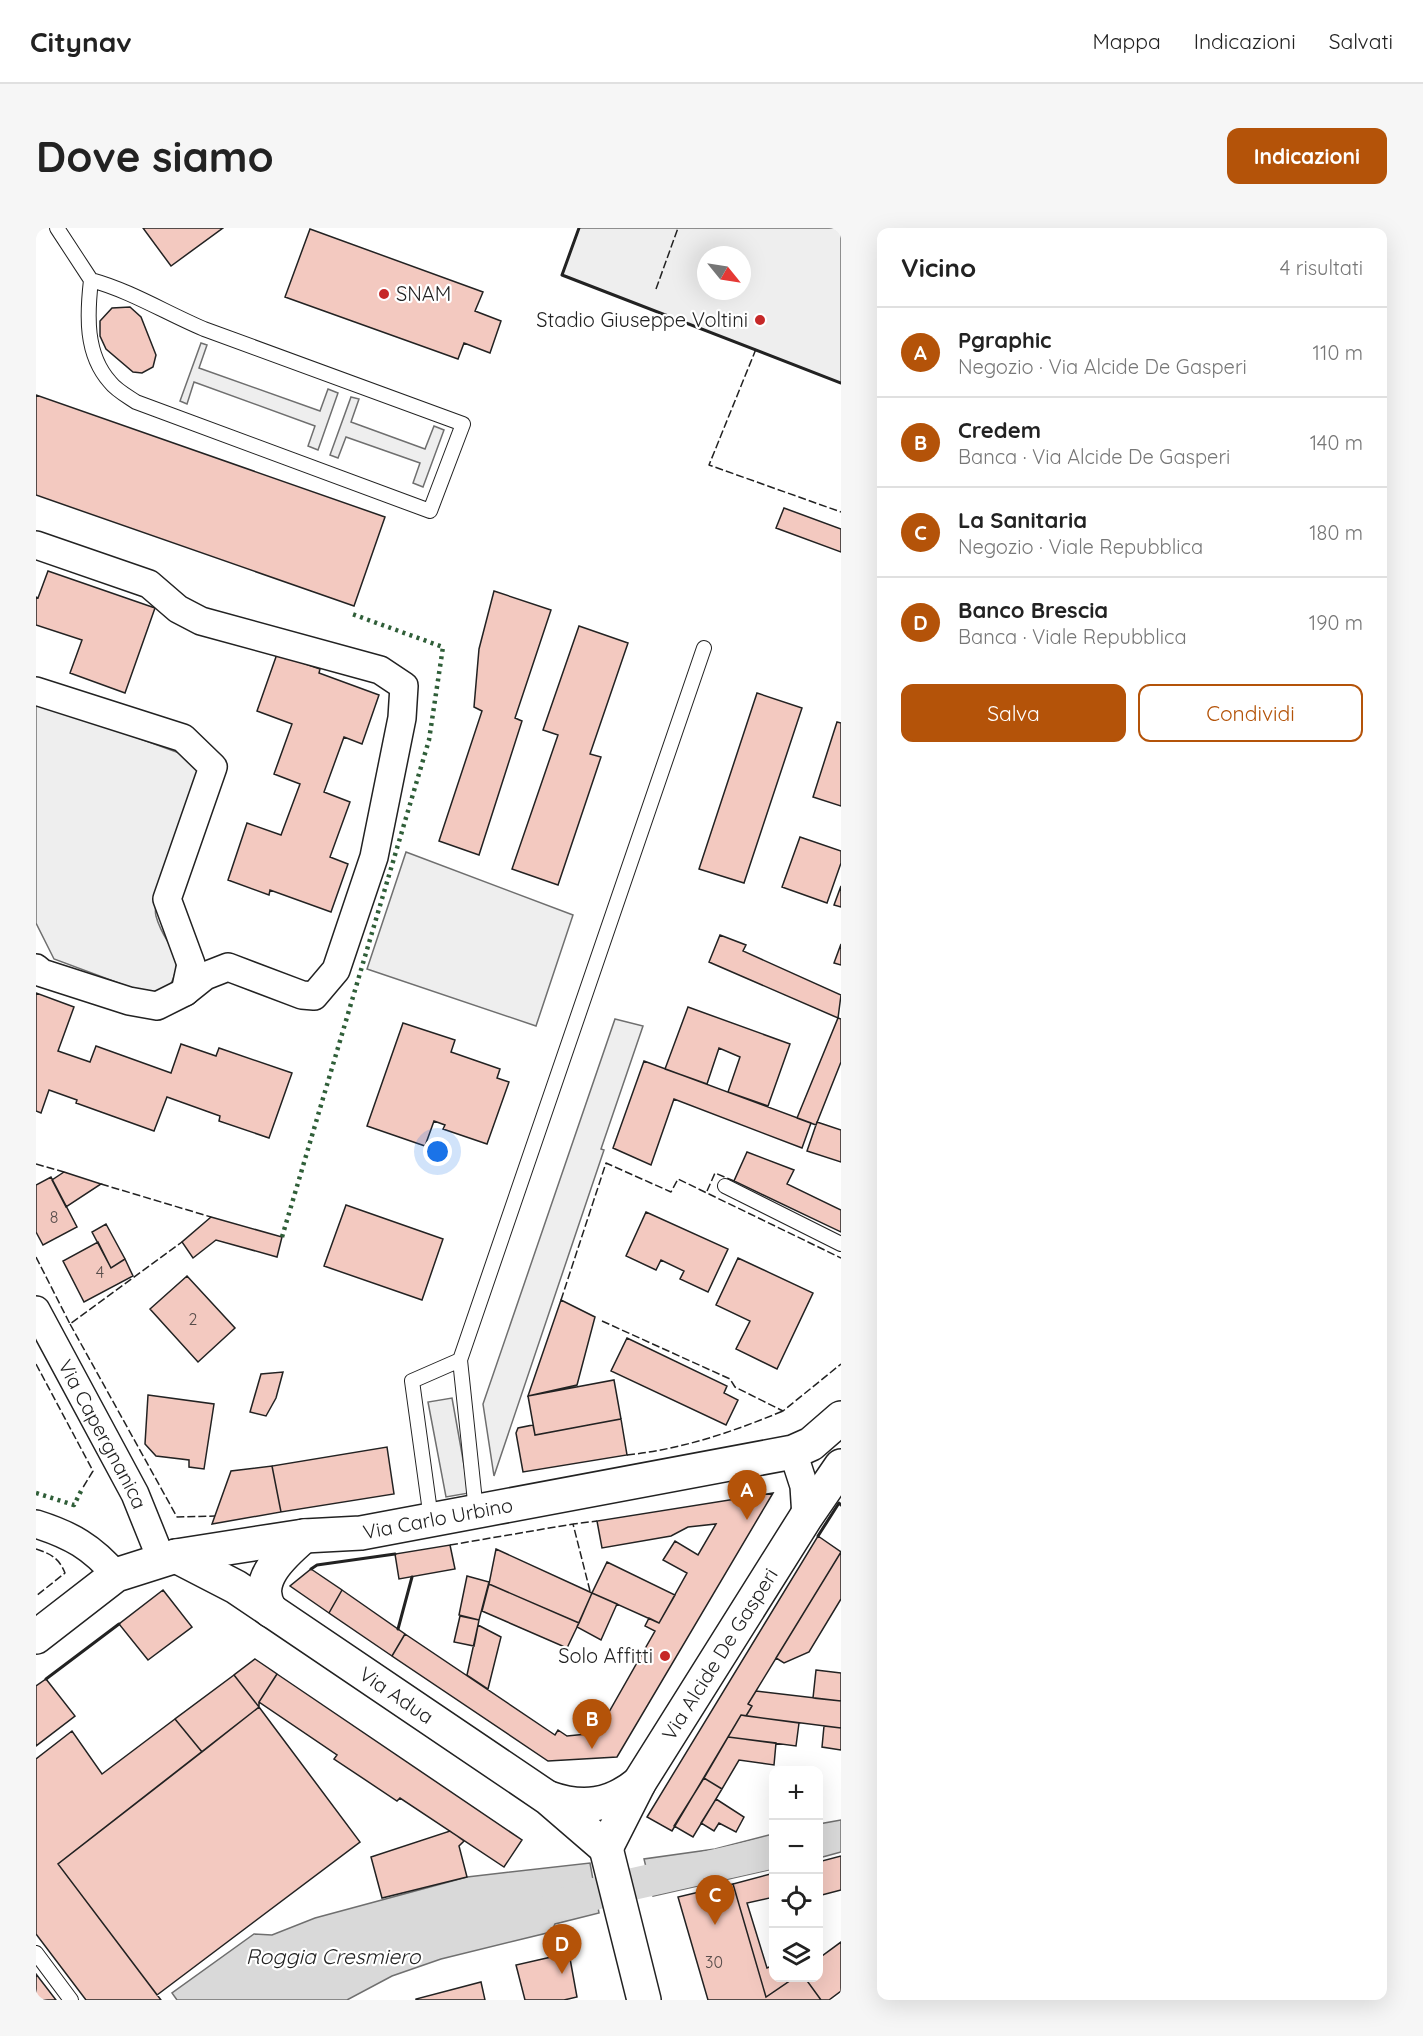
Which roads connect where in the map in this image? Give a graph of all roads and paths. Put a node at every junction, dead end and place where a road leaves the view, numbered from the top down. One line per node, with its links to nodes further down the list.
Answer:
1 (57, 228): 2 (lane)
2 (91, 280): 2 (lane)
3 (36, 545): 7 (street)
4 (704, 648): 11 (lane)
5 (36, 691): 7 (street)
6 (36, 968): 7 (street)
7 (185, 992)
8 (725, 1186): 9 (lane)
9 (841, 1244)
10 (36, 1311): 20 (street, Via Capergnanica)
11 (460, 1360): 15 (lane); 17 (lane)
12 (841, 1418): 13 (street)
13 (793, 1452): 15 (street, Via Carlo Urbino); 16 (street)
14 (841, 1466): 16 (street, Via Alcide De Gasperi)
15 (476, 1510): 17 (street, Via Carlo Urbino)
16 (806, 1516): 24 (street, Via Alcide De Gasperi)
17 (431, 1519): 19 (street, Via Carlo Urbino)
18 (36, 1524): 21 (street)
19 (304, 1536): 20 (street, Via Carlo Urbino); 22 (street)
20 (169, 1559): 21 (street, Via Carlo Urbino); 22 (street, Via Adua)
21 (116, 1575): 23 (street, Via Carlo Urbino)
22 (272, 1611): 25 (street, Via Adua)
23 (36, 1637)
24 (639, 1783): 25 (street); 26 (street, Via Alcide De Gasperi)
25 (548, 1798): 26 (street, Via Adua)
26 (606, 1848): 29 (street)
27 (36, 1953): 28 (lane)
28 (71, 2000)
29 (644, 2000)

